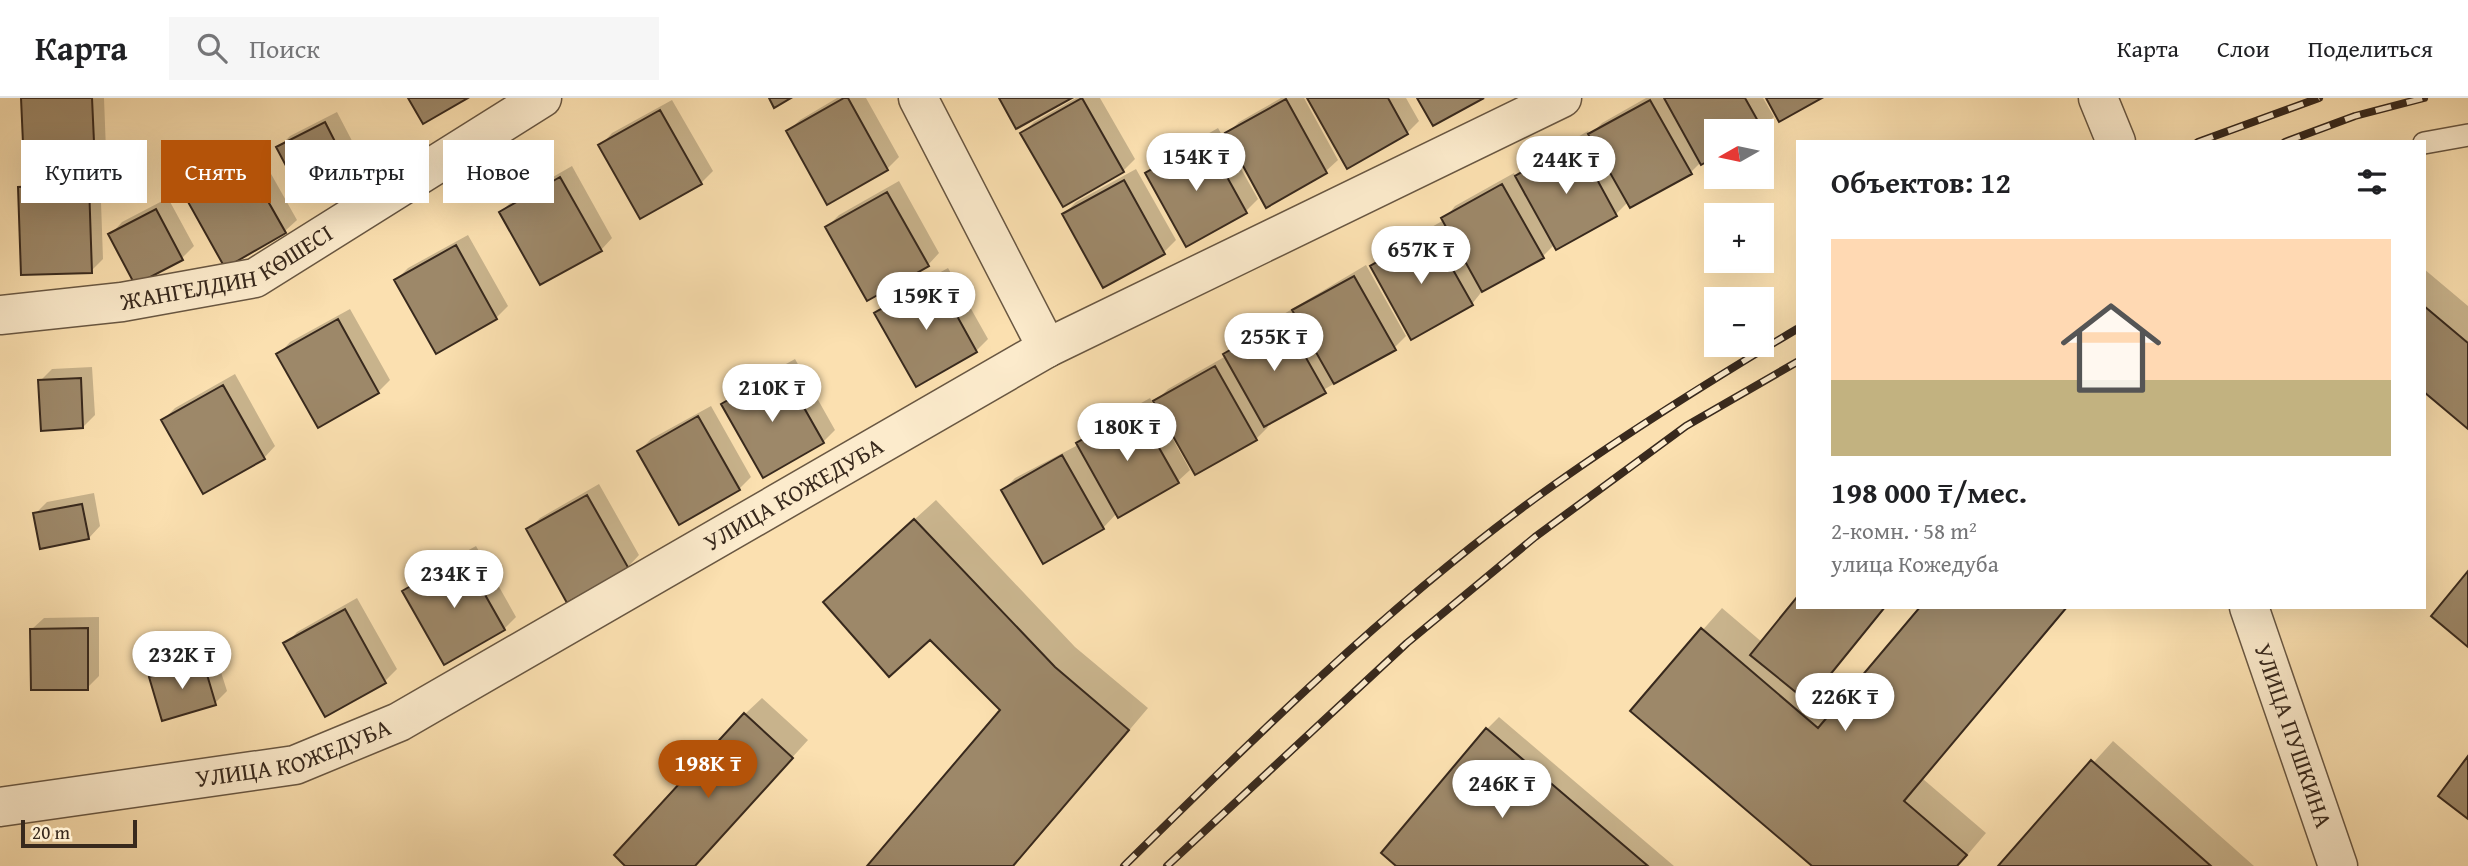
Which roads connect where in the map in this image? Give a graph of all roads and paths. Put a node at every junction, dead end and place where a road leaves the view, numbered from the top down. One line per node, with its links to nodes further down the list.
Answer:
1 (542, 98): 8 (street, ЖАНГЕЛДИН КӨШЕСІ)
2 (918, 98): 9 (street)
3 (1562, 98): 9 (street, УЛИЦА КОЖЕДУБА)
4 (2098, 98): 6 (street)
5 (2468, 135): 7 (lane)
6 (2115, 140)
7 (2426, 143)
8 (0, 315)
9 (1047, 348): 11 (street, УЛИЦА КОЖЕДУБА)
10 (2250, 609): 12 (street, УЛИЦА ПУШКИНА)
11 (0, 807)
12 (2338, 866)

